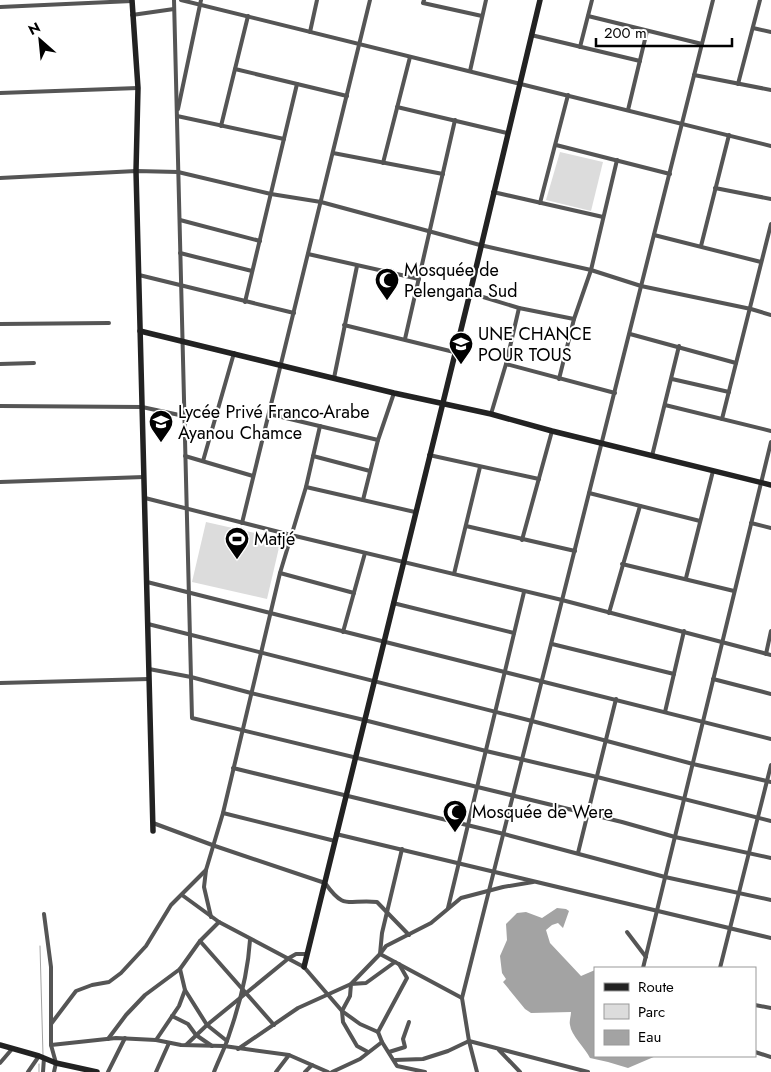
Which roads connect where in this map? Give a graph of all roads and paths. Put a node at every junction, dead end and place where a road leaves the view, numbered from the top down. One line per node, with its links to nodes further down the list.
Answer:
1 (174, 0): 14 (street)
2 (181, 0): 12 (street)
3 (317, 0): 21 (street)
4 (370, 0): 24 (street)
5 (424, 0): 17 (street)
6 (486, 0): 17 (street)
7 (540, 0): 23 (street)
8 (592, 0): 18 (street)
9 (713, 0): 25 (street)
10 (760, 0): 19 (street)
11 (132, 1): 13 (street); 15 (street)
12 (201, 2): 16 (street); 42 (street)
13 (0, 7)
14 (174, 10): 15 (street); 42 (street)
15 (132, 14): 35 (street)
16 (248, 16): 21 (street); 29 (street)
17 (482, 16): 30 (street)
18 (588, 16): 20 (street); 26 (street)
19 (753, 28): 22 (street); 34 (street)
20 (647, 31): 25 (street); 28 (street)
21 (310, 32): 24 (street)
22 (771, 32)
23 (531, 35): 26 (street); 32 (street)
24 (360, 44): 27 (street); 39 (street)
25 (702, 44): 31 (street)
26 (580, 47): 28 (street)
27 (410, 57): 30 (street); 40 (street)
28 (640, 61): 41 (street)
29 (235, 69): 33 (street); 45 (street)
30 (470, 71): 32 (street)
31 (694, 75): 34 (street); 44 (street)
32 (520, 83): 38 (street); 46 (street)
33 (297, 84): 39 (street); 48 (street)
34 (738, 84): 36 (street)
35 (138, 88): 37 (street); 54 (street)
36 (771, 90)
37 (0, 93)
38 (568, 95): 41 (street); 49 (street)
39 (347, 96): 51 (street)
40 (397, 107): 43 (street); 53 (street)
41 (628, 110): 44 (street)
42 (177, 116): 45 (street); 55 (street)
43 (455, 120): 46 (street); 56 (street)
44 (682, 124): 47 (street); 57 (street)
45 (221, 126): 48 (street)
46 (507, 133): 60 (street)
47 (729, 136): 50 (street); 59 (street)
48 (284, 139): 61 (street)
49 (556, 145): 52 (street); 64 (street)
50 (771, 146)
51 (333, 153): 53 (street); 63 (street)
52 (618, 160): 57 (street); 65 (street)
53 (383, 163): 56 (street)
54 (136, 171): 55 (street); 58 (street); 79 (street)
55 (178, 172): 61 (street); 66 (street)
56 (443, 174): 68 (street)
57 (670, 174): 69 (street)
58 (0, 178)
59 (715, 188): 62 (street); 72 (street)
60 (493, 192): 64 (street); 71 (street)
61 (271, 194): 63 (street); 70 (street)
62 (771, 200)
63 (320, 202): 68 (street); 74 (street)
64 (540, 203): 65 (street)
65 (603, 217): 77 (street)
66 (180, 220): 70 (street); 73 (street)
67 (771, 224): 75 (street)
68 (430, 230): 71 (street); 80 (street)
69 (654, 236): 72 (street); 82 (street)
70 (260, 241): 78 (street)
71 (480, 245): 77 (street); 83 (street)
72 (700, 246): 75 (street)
73 (180, 253): 78 (street); 81 (street)
74 (308, 254): 76 (street); 87 (street)
75 (762, 262): 86 (street)
76 (357, 266): 80 (street); 92 (street)
77 (591, 270): 82 (street); 89 (street)
78 (252, 271): 84 (street)
79 (139, 275): 81 (street); 93 (street)
80 (419, 279): 95 (street)
81 (181, 285): 84 (street); 96 (street)
82 (641, 286): 86 (street); 94 (street)
83 (470, 293): 85 (street); 98 (street)
84 (245, 302): 87 (street)
85 (519, 308): 89 (street); 103 (street)
86 (751, 309): 88 (street); 100 (street)
87 (294, 312): 104 (street)
88 (771, 315)
89 (574, 319): 107 (street)
90 (109, 323): 91 (street)
91 (0, 324)
92 (344, 325): 95 (street); 105 (street)
93 (140, 331): 96 (street); 114 (street)
94 (630, 334): 97 (street); 110 (street)
95 (405, 339): 98 (street)
96 (182, 341): 99 (street); 117 (street)
97 (679, 346): 100 (street); 106 (street)
98 (454, 352): 111 (street)
99 (234, 353): 104 (street); 129 (street)
100 (736, 363): 108 (street)
101 (0, 364): 102 (street)
102 (34, 364)
103 (506, 364): 107 (street); 116 (street)
104 (281, 365): 105 (street); 115 (street)
105 (334, 378): 109 (street)
106 (672, 378): 108 (street); 112 (street)
107 (559, 379): 110 (street)
108 (728, 392): 118 (street)
109 (394, 393): 111 (street); 122 (street)
110 (614, 393): 124 (street)
111 (442, 403): 116 (street); 125 (street)
112 (665, 405): 118 (street); 128 (street)
113 (0, 406): 114 (street)
114 (142, 406): 117 (street); 134 (street)
115 (269, 414): 119 (street); 133 (street)
116 (491, 414): 121 (street)
117 (184, 416): 126 (street)
118 (722, 419): 120 (street)
119 (320, 426): 122 (street); 127 (street)
120 (771, 430)
121 (552, 431): 124 (street); 135 (street)
122 (378, 440): 131 (street)
123 (771, 442): 137 (street)
124 (602, 443): 128 (street); 140 (street)
125 (429, 455): 130 (street); 145 (street)
126 (185, 456): 129 (street); 144 (street)
127 (313, 456): 131 (street); 139 (street)
128 (652, 456): 132 (street)
129 (202, 461): 133 (street)
130 (480, 467): 135 (street); 149 (street)
131 (370, 471): 142 (street)
132 (713, 471): 137 (street); 146 (street)
133 (253, 476): 147 (street)
134 (144, 478): 136 (street); 141 (street)
135 (539, 479): 152 (street)
136 (0, 482)
137 (761, 482): 138 (street); 148 (street)
138 (771, 485)
139 (306, 487): 142 (street); 151 (street)
140 (589, 493): 143 (street); 153 (street)
141 (145, 498): 144 (street); 160 (street)
142 (363, 500): 145 (street)
143 (640, 506): 146 (street); 156 (street)
144 (187, 509): 147 (street); 164 (street)
145 (415, 512): 155 (street)
146 (700, 521): 159 (street)
147 (242, 523): 151 (street)
148 (751, 523): 150 (street); 161 (street)
149 (466, 526): 152 (street); 158 (street)
150 (771, 528)
151 (291, 535): 154 (street); 157 (street)
152 (522, 540): 153 (street)
153 (575, 551): 165 (street)
154 (365, 553): 155 (street); 163 (street)
155 (403, 562): 158 (street); 166 (street)
156 (622, 564): 159 (street); 167 (street)
157 (280, 573): 163 (street); 168 (street)
158 (454, 574): 162 (street)
159 (686, 578): 161 (street)
160 (147, 582): 164 (street); 169 (street)
161 (734, 590): 176 (street)
162 (524, 592): 165 (street); 173 (street)
163 (354, 593): 172 (street)
164 (189, 594): 168 (street); 174 (street)
165 (562, 600): 167 (street); 177 (street)
166 (393, 603): 173 (street); 175 (street)
167 (609, 613): 170 (street)
168 (270, 614): 172 (street); 178 (street)
169 (148, 624): 174 (street); 181 (street)
170 (684, 631): 176 (street); 183 (street)
171 (771, 631): 179 (street)
172 (343, 632): 175 (street)
173 (514, 633): 182 (street)
174 (190, 636): 178 (street); 184 (street)
175 (383, 642): 182 (street); 188 (street)
176 (722, 642): 179 (street); 186 (street)
177 (552, 644): 183 (street); 187 (street)
178 (260, 654): 188 (street); 190 (street)
179 (766, 654): 180 (street)
180 (771, 655)
181 (149, 669): 184 (street); 185 (street)
182 (505, 672): 187 (street); 194 (street)
183 (674, 674): 193 (street)
184 (191, 677): 190 (street); 198 (street)
185 (149, 679): 189 (street); 217 (street)
186 (713, 679): 191 (street); 197 (street)
187 (542, 681): 192 (street); 196 (street)
188 (373, 682): 194 (street); 195 (street)
189 (0, 683)
190 (251, 693): 195 (street); 198 (street)
191 (771, 694)
192 (616, 699): 193 (street); 200 (street)
193 (665, 712): 197 (street)
194 (495, 713): 196 (street); 201 (street)
195 (364, 720): 201 (street); 202 (street)
196 (532, 721): 200 (street); 203 (street)
197 (703, 721): 199 (street); 204 (street)
198 (242, 730): 202 (street); 206 (street)
199 (771, 739)
200 (606, 740): 204 (street); 207 (street)
201 (486, 751): 203 (street); 209 (street)
202 (355, 758): 209 (street); 211 (street)
203 (522, 760): 207 (street); 210 (street)
204 (693, 764): 208 (street); 212 (street)
205 (771, 765): 208 (street)
206 (233, 768): 211 (street); 213 (street)
207 (597, 777): 212 (street); 214 (street)
208 (769, 781): 215 (street)
209 (477, 787): 210 (street); 218 (street)
210 (514, 795): 214 (street); 221 (street)
211 (346, 796): 218 (street); 220 (street)
212 (684, 800): 215 (street); 222 (street)
213 (223, 813): 223 (street); 224 (street)
214 (588, 814): 222 (street); 226 (street)
215 (757, 818): 216 (street); 227 (street)
216 (771, 821)
217 (153, 823): 219 (street); 224 (street)
218 (468, 826): 221 (street); 229 (street)
219 (153, 830)
220 (336, 834): 223 (street); 225 (street)
221 (504, 834): 226 (street); 231 (street)
222 (675, 837): 227 (street); 232 (street)
223 (335, 841): 234 (street)
224 (215, 846): 230 (street); 234 (street)
225 (402, 850): 229 (street); 241 (street)
226 (578, 853): 232 (street)
227 (749, 853): 228 (street); 236 (street)
228 (771, 858)
229 (459, 863): 231 (street); 239 (street)
230 (206, 870): 237 (street); 243 (street)
231 (494, 871): 233 (street); 235 (street)
232 (665, 877): 236 (street); 240 (street)
233 (536, 881): 235 (street); 240 (street)
234 (324, 883): 241 (street); 251 (street)
235 (489, 891): 239 (street); 265 (street)
236 (739, 892): 238 (street); 245 (street)
237 (182, 895): 243 (street); 272 (street)
238 (771, 900)
239 (448, 908): 247 (street)
240 (657, 911): 245 (street); 253 (street)
241 (387, 912): 247 (street); 252 (street)
242 (44, 914): 272 (street)
243 (211, 917): 244 (street)
244 (219, 922): 249 (street); 250 (street)
245 (730, 928): 248 (street); 258 (street)
246 (628, 932): 253 (street)
247 (409, 935): 252 (street)
248 (771, 938)
249 (200, 940): 259 (street); 261 (street)
250 (250, 940): 254 (street); 261 (street)
251 (307, 954): 254 (street); 256 (street)
252 (380, 954): 255 (street); 260 (street)
253 (646, 957): 257 (street)
254 (289, 958): 256 (street); 263 (street)
255 (397, 963): 260 (street); 265 (street); 275 (street)
256 (304, 967): 264 (street)
257 (643, 967)
258 (720, 967)
259 (180, 969): 262 (street); 278 (street)
260 (351, 984): 264 (street); 269 (street)
261 (242, 989): 263 (street); 266 (street)
262 (185, 990): 270 (street); 273 (street)
263 (246, 994): 266 (street); 274 (street)
264 (328, 994): 269 (street); 274 (street)
265 (462, 998): 281 (street)
266 (240, 999): 273 (street); 280 (street)
267 (756, 1005): 268 (street)
268 (771, 1008)
269 (342, 1012): 275 (street); 292 (street)
270 (172, 1016): 276 (street); 279 (street)
271 (409, 1022): 293 (street)
272 (51, 1024): 285 (street)
273 (207, 1025): 276 (street); 280 (street)
274 (274, 1025): 290 (street)
275 (378, 1032): 283 (street)
276 (196, 1035): 286 (street); 287 (street)
277 (125, 1038): 278 (street); 279 (street); 307 (street)
278 (108, 1039): 285 (street)
279 (156, 1040): 282 (street)
280 (227, 1041): 288 (street)
281 (469, 1041): 291 (street); 298 (street); 316 (street)
282 (169, 1042): 286 (street); 308 (street)
283 (382, 1042): 292 (street); 293 (street)
284 (0, 1045): 289 (street)
285 (51, 1045): 300 (street)
286 (186, 1045): 287 (street)
287 (212, 1046): 288 (street)
288 (224, 1046): 290 (street); 309 (street)
289 (12, 1049): 296 (street); 299 (street)
290 (238, 1049): 295 (street)
291 (499, 1049): 317 (street); 318 (street)
292 (368, 1052): 313 (street)
293 (389, 1052): 298 (street)
294 (756, 1052): 297 (street)
295 (289, 1055): 301 (street); 310 (street)
296 (42, 1057): 300 (street); 303 (street); 304 (street)
297 (771, 1057)
298 (394, 1060): 302 (street)
299 (0, 1063)
300 (56, 1063): 305 (street); 306 (street)
301 (312, 1065): 311 (street); 312 (street)
302 (397, 1066): 314 (street); 315 (street)
303 (28, 1072)
304 (43, 1072)
305 (54, 1072)
306 (97, 1072)
307 (108, 1072)
308 (156, 1072)
309 (214, 1072)
310 (276, 1072)
311 (305, 1072)
312 (328, 1072)
313 (332, 1072)
314 (393, 1072)
315 (425, 1072)
316 (477, 1072)
317 (520, 1072)
318 (588, 1072)

